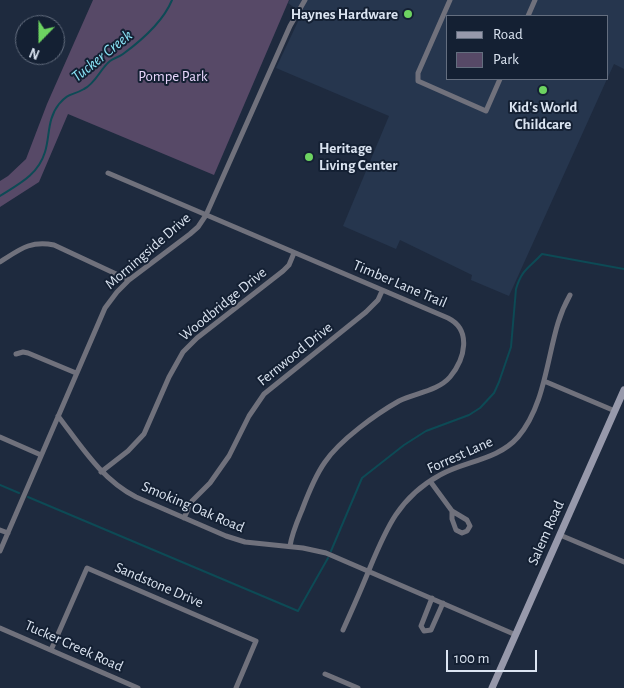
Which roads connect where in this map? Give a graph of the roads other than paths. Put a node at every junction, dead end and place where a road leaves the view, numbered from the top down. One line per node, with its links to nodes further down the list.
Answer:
1 (305, 0): 7 (street, Morningside Drive)
2 (450, 0): 5 (street)
3 (535, 0): 4 (street)
4 (528, 15)
5 (500, 80)
6 (108, 173): 7 (street, Timber Lane Trail)
7 (206, 215): 8 (street, Timber Lane Trail); 10 (street, Morningside Drive)
8 (294, 253): 11 (street, Timber Lane Trail); 21 (street, Woodbridge Drive)
9 (0, 262): 10 (street)
10 (130, 280): 14 (street, Morningside Drive)
11 (382, 291): 24 (street, Fernwood Drive); 28 (street, Timber Lane Trail)
12 (570, 295): 15 (street, Forrest Lane)
13 (16, 354): 14 (street)
14 (76, 373): 18 (street, Morningside Drive)
15 (544, 381): 17 (street); 22 (street, Forrest Lane)
16 (624, 390): 17 (main road, Salem Road)
17 (615, 411): 27 (main road, Salem Road)
18 (58, 416): 20 (street, Morningside Drive); 21 (street, Smoking Oak Road)
19 (0, 437): 20 (street)
20 (42, 455): 26 (street, Morningside Drive)
21 (102, 472): 24 (street, Smoking Oak Road)
22 (430, 481): 23 (street); 31 (street, Forrest Lane)
23 (452, 511)
24 (184, 518): 28 (street, Smoking Oak Road)
25 (0, 530): 26 (street)
26 (8, 533): 29 (street, Morningside Drive)
27 (560, 535): 30 (street); 36 (main road, Salem Road)
28 (290, 546): 31 (street, Smoking Oak Road)
29 (0, 550)
30 (624, 562)
31 (368, 571): 32 (street, Smoking Oak Road); 35 (street, Forrest Lane)
32 (432, 598): 33 (street, Smoking Oak Road); 33 (street)
33 (443, 603): 36 (street, Smoking Oak Road)
34 (0, 628): 37 (street, Tucker Creek Road)
35 (343, 630)
36 (516, 634): 42 (main road, Salem Road)
37 (51, 650): 39 (street, Tucker Creek Road); 40 (street, Sandstone Drive)
38 (325, 674): 41 (street)
39 (136, 688)
40 (236, 688)
41 (358, 688)
42 (492, 688)

